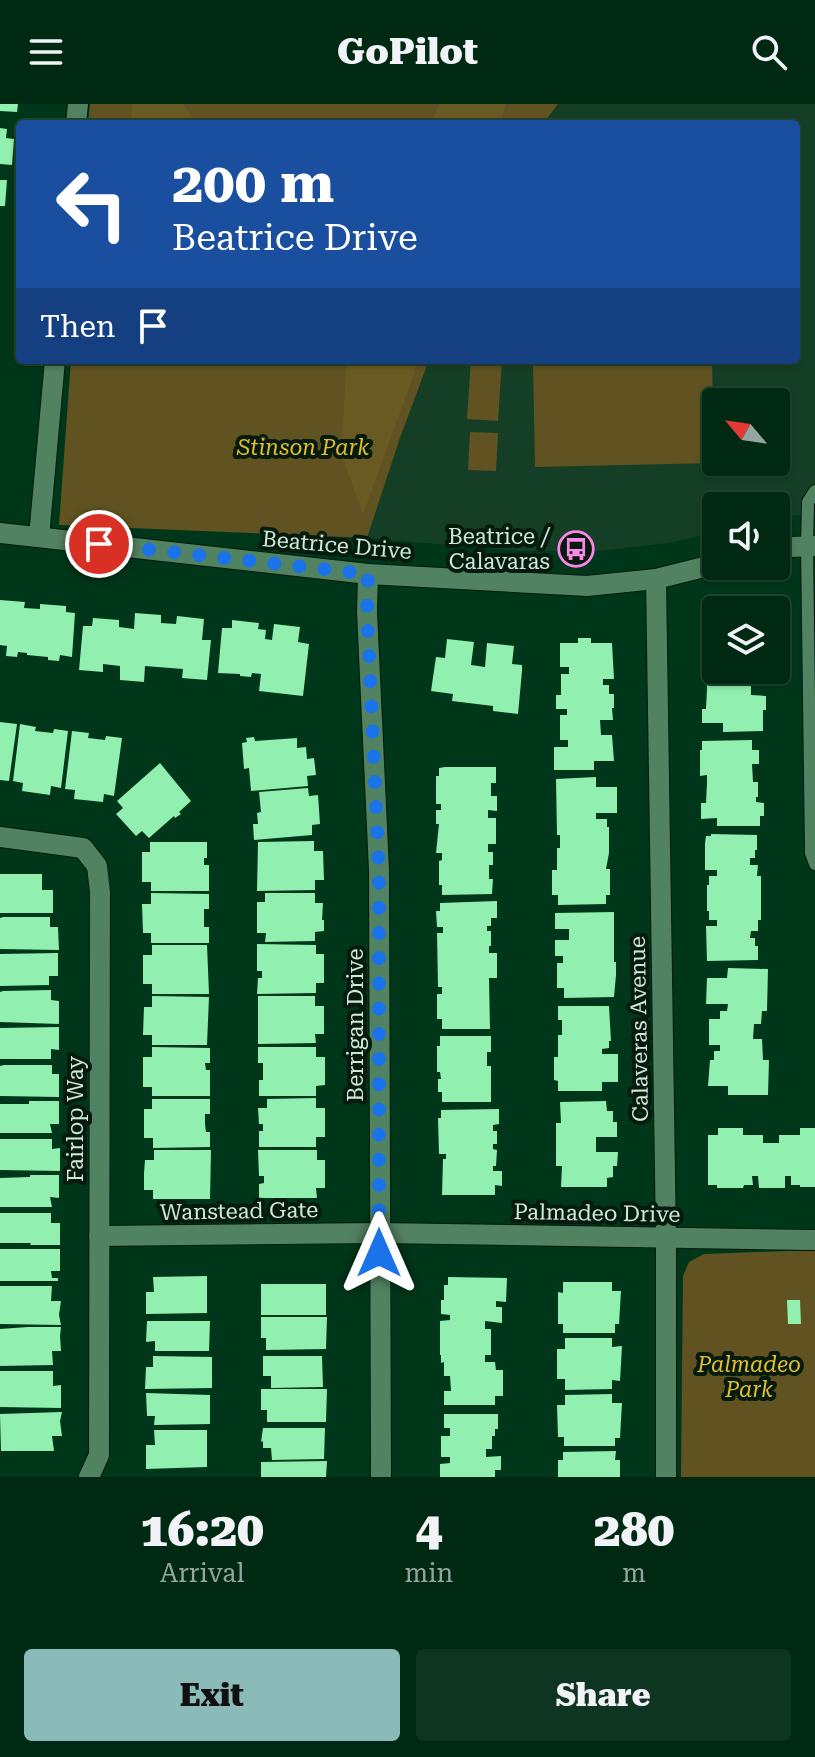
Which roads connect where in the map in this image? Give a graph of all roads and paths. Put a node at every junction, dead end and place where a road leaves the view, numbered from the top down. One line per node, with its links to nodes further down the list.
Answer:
1 (55, 364): 4 (street)
2 (815, 491): 5 (lane)
3 (0, 533): 4 (street, Beatrice Drive)
4 (39, 537): 8 (street, Beatrice Drive)
5 (811, 546): 6 (street); 11 (lane)
6 (790, 548)
7 (702, 568): 9 (street, Beatrice Drive)
8 (368, 574): 9 (street, Beatrice Drive); 12 (street, Berrigan Drive)
9 (656, 579): 14 (street, Calaveras Avenue)
10 (0, 837): 13 (street, Fairlop Way)
11 (815, 864)
12 (379, 1233): 13 (street, Wanstead Gate); 14 (street, Palmadeo Drive); 17 (street, Berrigan Drive)
13 (99, 1236): 16 (street, Fairlop Way)
14 (666, 1239): 15 (street, Palmadeo Drive); 18 (street, Calaveras Avenue)
15 (815, 1240)
16 (89, 1477)
17 (381, 1477)
18 (666, 1477)

